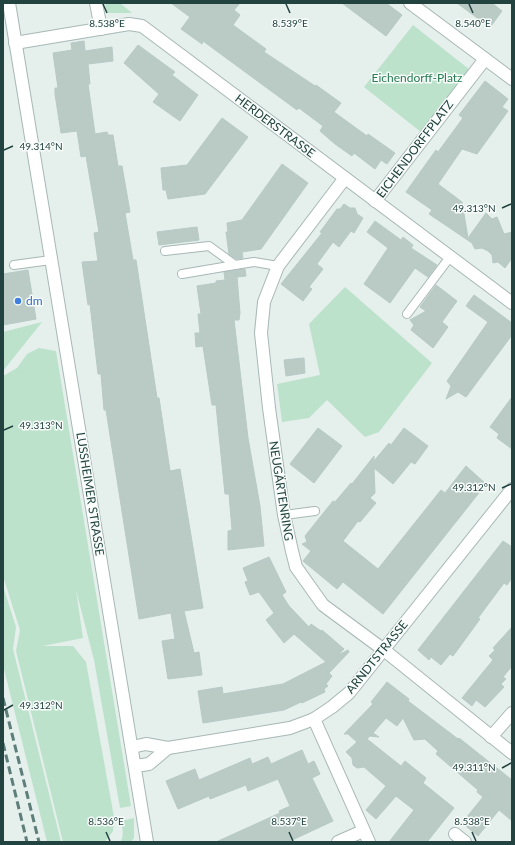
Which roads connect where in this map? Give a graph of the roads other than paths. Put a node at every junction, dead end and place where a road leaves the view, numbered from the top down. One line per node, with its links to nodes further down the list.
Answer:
1 (9, 3): 5 (street, LUSSHEIMER STRASSE)
2 (96, 3): 4 (street)
3 (410, 3): 6 (street)
4 (100, 29): 5 (street, HERDERSTRASSE); 8 (street, HERDERSTRASSE)
5 (14, 43): 12 (street, LUSSHEIMER STRASSE)
6 (485, 59): 7 (street); 9 (street, EICHENDORFFPLATZ)
7 (512, 79)
8 (345, 178): 9 (street, HERDERSTRASSE); 15 (street, NEUGÄRTENRING)
9 (375, 201): 11 (street, HERDERSTRASSE)
10 (165, 251): 14 (lane)
11 (450, 257): 17 (street, HERDERSTRASSE); 18 (lane)
12 (52, 260): 13 (lane); 26 (street, LUSSHEIMER STRASSE)
13 (14, 265)
14 (235, 265): 15 (lane); 16 (lane)
15 (278, 266): 21 (street, NEUGÄRTENRING)
16 (182, 274)
17 (512, 303)
18 (407, 314)
19 (512, 489): 22 (street, ARNDTSTRASSE)
20 (315, 511): 21 (lane)
21 (284, 515): 22 (street, NEUGÄRTENRING)
22 (384, 650): 24 (street, ARNDTSTRASSE); 25 (street, NEUGÄRTENRING)
23 (512, 713): 25 (street)
24 (314, 719): 27 (street, ARNDTSTRASSE); 30 (street)
25 (491, 737): 28 (street, NEUGÄRTENRING)
26 (132, 747): 27 (street, ARNDTSTRASSE); 29 (street, LUSSHEIMER STRASSE)
27 (168, 748): 29 (street)
28 (512, 753)
29 (135, 766): 32 (street, LUSSHEIMER STRASSE)
30 (363, 831): 33 (street); 34 (street)
31 (455, 834): 35 (street)
32 (147, 842)
33 (338, 842)
34 (369, 842)
35 (465, 842)

